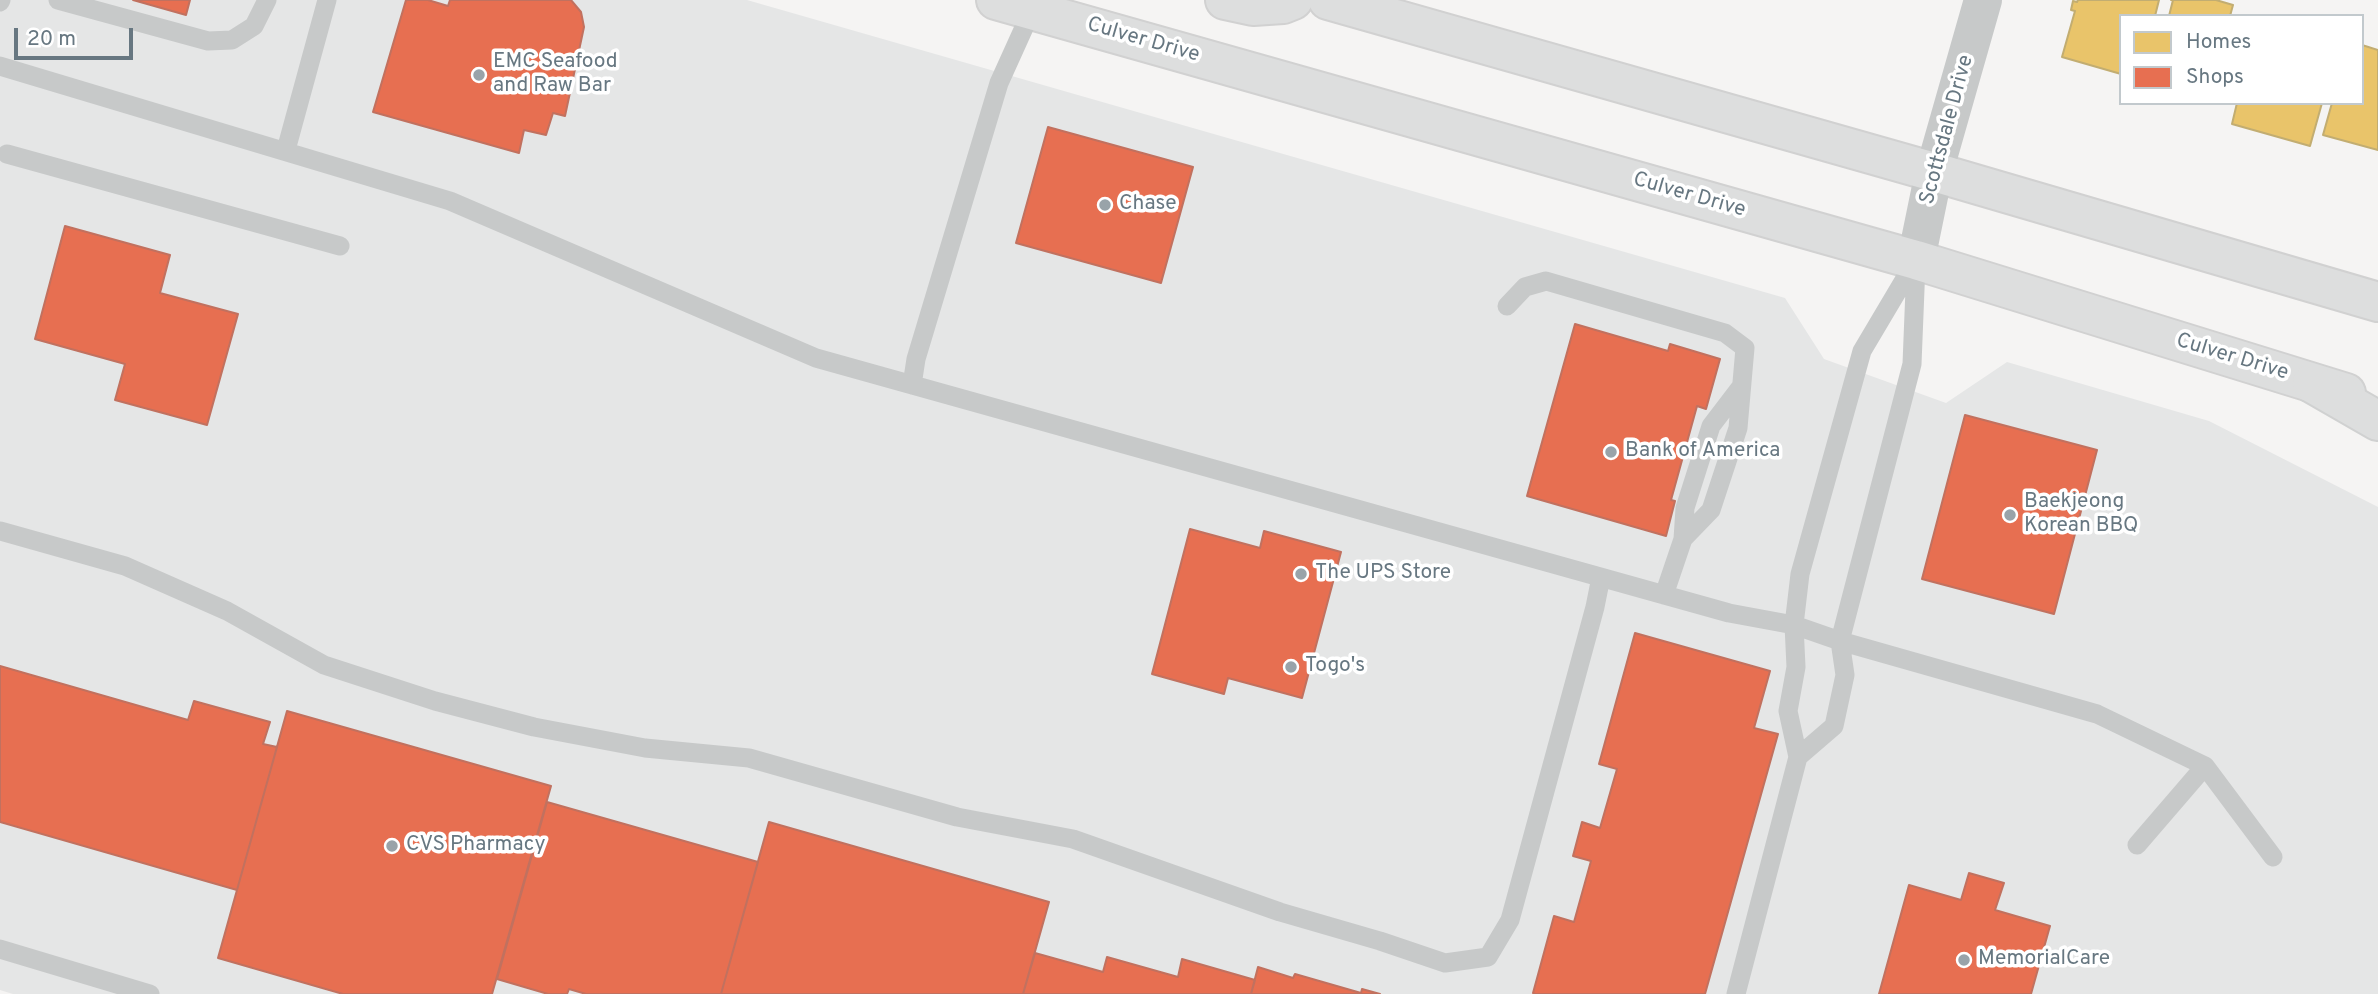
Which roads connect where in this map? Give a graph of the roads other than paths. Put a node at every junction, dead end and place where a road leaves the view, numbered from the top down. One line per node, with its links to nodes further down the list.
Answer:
1 (58, 0): 2 (lane)
2 (267, 0)
3 (327, 0): 10 (lane)
4 (1225, 0): 5 (main road)
5 (1293, 0)
6 (1328, 0): 12 (main road)
7 (1983, 0): 12 (street, Scottsdale Drive)
8 (1021, 3): 14 (main road, Culver Drive); 18 (lane)
9 (0, 66): 10 (lane)
10 (286, 150): 18 (lane)
11 (7, 154): 13 (lane)
12 (1934, 172): 14 (street, Scottsdale Drive); 15 (main road)
13 (340, 246)
14 (1916, 260): 17 (main road, Culver Drive); 24 (lane); 25 (lane)
15 (2378, 302)
16 (1507, 306): 23 (lane)
17 (2312, 383): 19 (main road, Culver Drive); 20 (main road)
18 (912, 385): 22 (lane)
19 (2378, 402)
20 (2378, 421)
21 (0, 531): 22 (lane)
22 (1601, 577): 23 (lane)
23 (1664, 595): 24 (lane)
24 (1794, 625): 25 (lane); 26 (lane)
25 (1840, 641): 26 (lane); 27 (lane)
26 (1798, 757): 32 (lane)
27 (2205, 766): 28 (lane); 29 (lane)
28 (2137, 845)
29 (2273, 858)
30 (0, 949): 31 (lane)
31 (150, 994)
32 (1736, 994)

